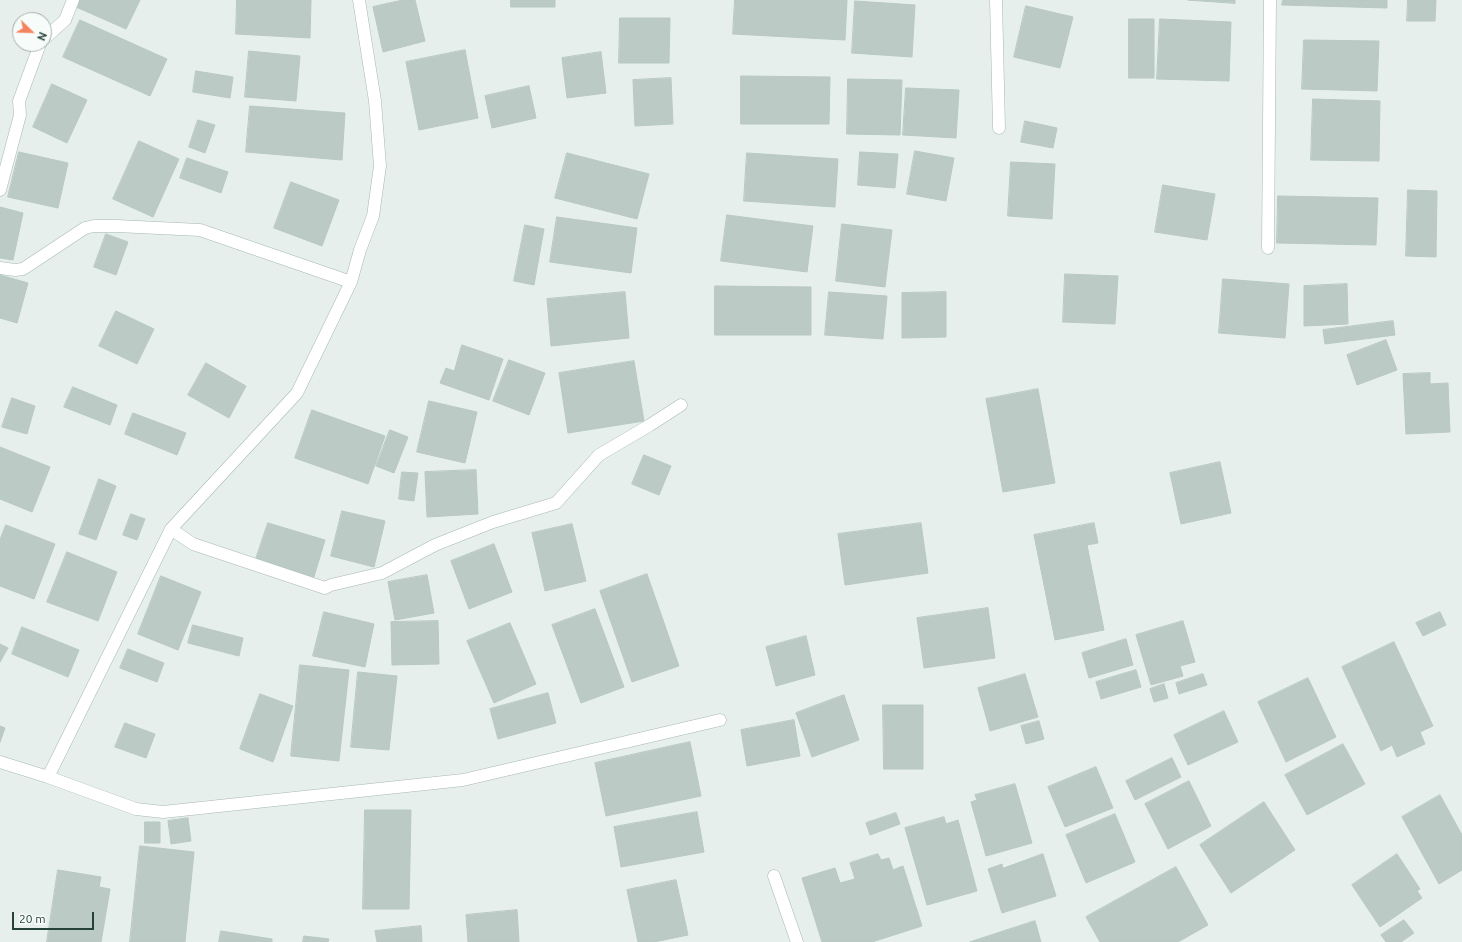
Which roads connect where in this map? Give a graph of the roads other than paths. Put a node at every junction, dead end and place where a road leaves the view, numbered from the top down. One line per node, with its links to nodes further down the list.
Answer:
1 (73, 0): 5 (street)
2 (359, 0): 11 (street)
3 (996, 0): 7 (street)
4 (1270, 0): 9 (street)
5 (52, 32)
6 (37, 52): 8 (street)
7 (999, 128)
8 (0, 190)
9 (1268, 248)
10 (0, 268): 11 (street)
11 (351, 282): 13 (street)
12 (681, 405): 13 (street)
13 (171, 529): 16 (street)
14 (720, 720): 16 (street)
15 (0, 762): 16 (street)
16 (48, 777)
17 (774, 876): 18 (street)
18 (797, 942)

